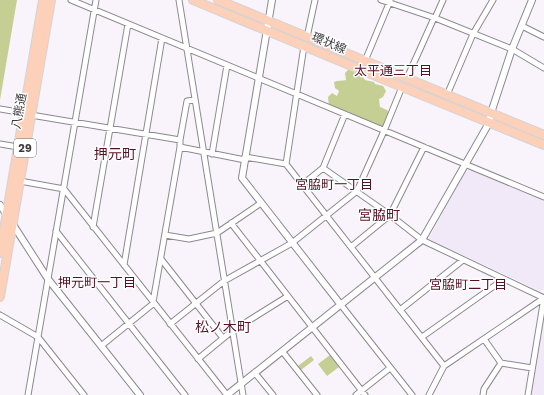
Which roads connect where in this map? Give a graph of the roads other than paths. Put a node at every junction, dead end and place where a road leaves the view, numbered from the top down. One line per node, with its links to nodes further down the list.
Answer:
1 (43, 0): 39 (main road, 八熊通 / 29)
2 (51, 0): 39 (main road, 八熊通 / 29)
3 (71, 0): 15 (street)
4 (96, 0): 15 (street)
5 (178, 0): 26 (street)
6 (193, 0): 20 (main road, 環状線)
7 (218, 0): 17 (main road, 環状線)
8 (272, 0): 17 (street)
9 (315, 0): 22 (street)
10 (381, 0): 14 (street)
11 (443, 0): 16 (street)
12 (493, 0): 21 (street)
13 (532, 0): 19 (street)
14 (390, 2): 16 (street); 28 (street)
15 (94, 10): 18 (street); 41 (street)
16 (434, 18): 21 (street); 32 (street)
17 (268, 21): 20 (street); 22 (main road, 環状線)
18 (128, 24): 24 (street); 43 (street)
19 (522, 26): 23 (street); 27 (street)
20 (266, 30): 25 (main road, 環状線); 31 (street)
21 (473, 34): 27 (street); 35 (street)
22 (307, 37): 28 (main road, 環状線)
23 (544, 37)
24 (162, 38): 26 (street); 45 (street)
25 (304, 46): 33 (main road, 環状線); 34 (street)
26 (186, 48): 29 (street); 36 (street)
27 (512, 49): 30 (street); 38 (street)
28 (366, 62): 32 (main road, 環状線)
29 (227, 65): 31 (street); 54 (street)
30 (544, 68)
31 (258, 78): 34 (street); 55 (street)
32 (407, 78): 35 (main road, 環状線)
33 (402, 87): 42 (main road, 環状線); 44 (street)
34 (296, 94): 40 (street); 56 (street)
35 (447, 95): 38 (main road, 環状線)
36 (195, 100): 47 (street); 53 (street)
37 (0, 109): 39 (street)
38 (491, 113): 42 (street); 46 (main road, 環状線)
39 (27, 114): 41 (street); 50 (main road, 八熊通 / 29); 59 (main road, 八熊通 / 29)
40 (345, 114): 44 (street); 58 (street)
41 (75, 122): 43 (street); 61 (street)
42 (489, 122): 49 (main road, 環状線); 57 (street)
43 (110, 128): 45 (street); 70 (street)
44 (384, 131): 51 (street); 62 (street)
45 (146, 134): 47 (street); 81 (street)
46 (544, 135)
47 (180, 140): 52 (street)
48 (0, 144): 50 (street)
49 (544, 146)
50 (18, 147): 68 (main road, 八熊通 / 29)
51 (424, 147): 57 (street); 66 (street)
52 (180, 148): 53 (street); 73 (street)
53 (204, 152): 54 (street); 72 (street)
54 (212, 154): 55 (street)
55 (245, 159): 56 (street); 64 (street)
56 (286, 164): 60 (street)
57 (465, 165): 63 (street); 74 (street)
58 (324, 168): 60 (street); 62 (street)
59 (20, 182): 61 (street); 68 (main road, 八熊通 / 29)
60 (302, 185): 67 (street)
61 (64, 189): 70 (street); 71 (street)
62 (357, 191): 66 (street); 67 (street)
63 (544, 197)
64 (261, 203): 69 (street); 75 (street)
65 (0, 205): 68 (street)
66 (390, 215): 74 (street); 76 (street)
67 (326, 216): 75 (street); 76 (street)
68 (6, 219): 77 (main road, 八熊通 / 29); 83 (street); 87 (main road, 八熊通 / 29)
69 (231, 223): 72 (street); 80 (street)
70 (93, 227): 81 (street)
71 (56, 231): 83 (street); 94 (street)
72 (217, 233): 73 (street); 85 (street)
73 (165, 235): 78 (street)
74 (422, 240): 79 (street); 82 (street)
75 (292, 243): 80 (street); 91 (street)
76 (351, 247): 82 (street)
77 (0, 253)
78 (161, 259): 89 (street); 90 (street)
79 (463, 260): 84 (street); 92 (street)
80 (260, 261): 85 (street); 86 (street)
81 (124, 265): 89 (street)
82 (375, 278): 91 (street); 92 (street)
83 (48, 279): 98 (street); 102 (street)
84 (504, 279): 88 (street); 100 (street)
85 (224, 281): 90 (street); 97 (street)
86 (288, 296): 96 (street); 97 (street)
87 (0, 297)
88 (544, 298): 101 (street); 108 (street)
89 (153, 303): 94 (street); 95 (street)
90 (196, 304): 95 (street); 99 (street)
91 (341, 305): 96 (street); 107 (street)
92 (400, 310): 100 (street)
93 (0, 316): 98 (street)
94 (128, 323): 102 (street); 115 (street)
95 (170, 324): 104 (street)
96 (312, 328): 103 (street); 111 (street)
97 (232, 331): 99 (street); 110 (street)
98 (38, 337): 112 (street); 113 (street)
99 (223, 338): 104 (street)
100 (422, 338): 106 (street)
101 (484, 339): 105 (street); 106 (street)
102 (101, 346): 114 (street)
103 (282, 351): 109 (street); 119 (street)
104 (198, 359): 116 (street)
105 (501, 363): 108 (street); 123 (street)
106 (444, 366): 122 (street)
107 (390, 368): 111 (street); 121 (street)
108 (532, 368): 124 (street)
109 (256, 373): 110 (street); 118 (street)
110 (241, 384): 116 (street); 117 (street)
111 (364, 393): 120 (street)
112 (28, 395)
113 (84, 395)
114 (140, 395)
115 (185, 395)
116 (227, 395)
117 (243, 395)
118 (273, 395)
119 (317, 395)
120 (356, 395)
121 (412, 395)
122 (429, 395)
123 (483, 395)
124 (528, 395)

